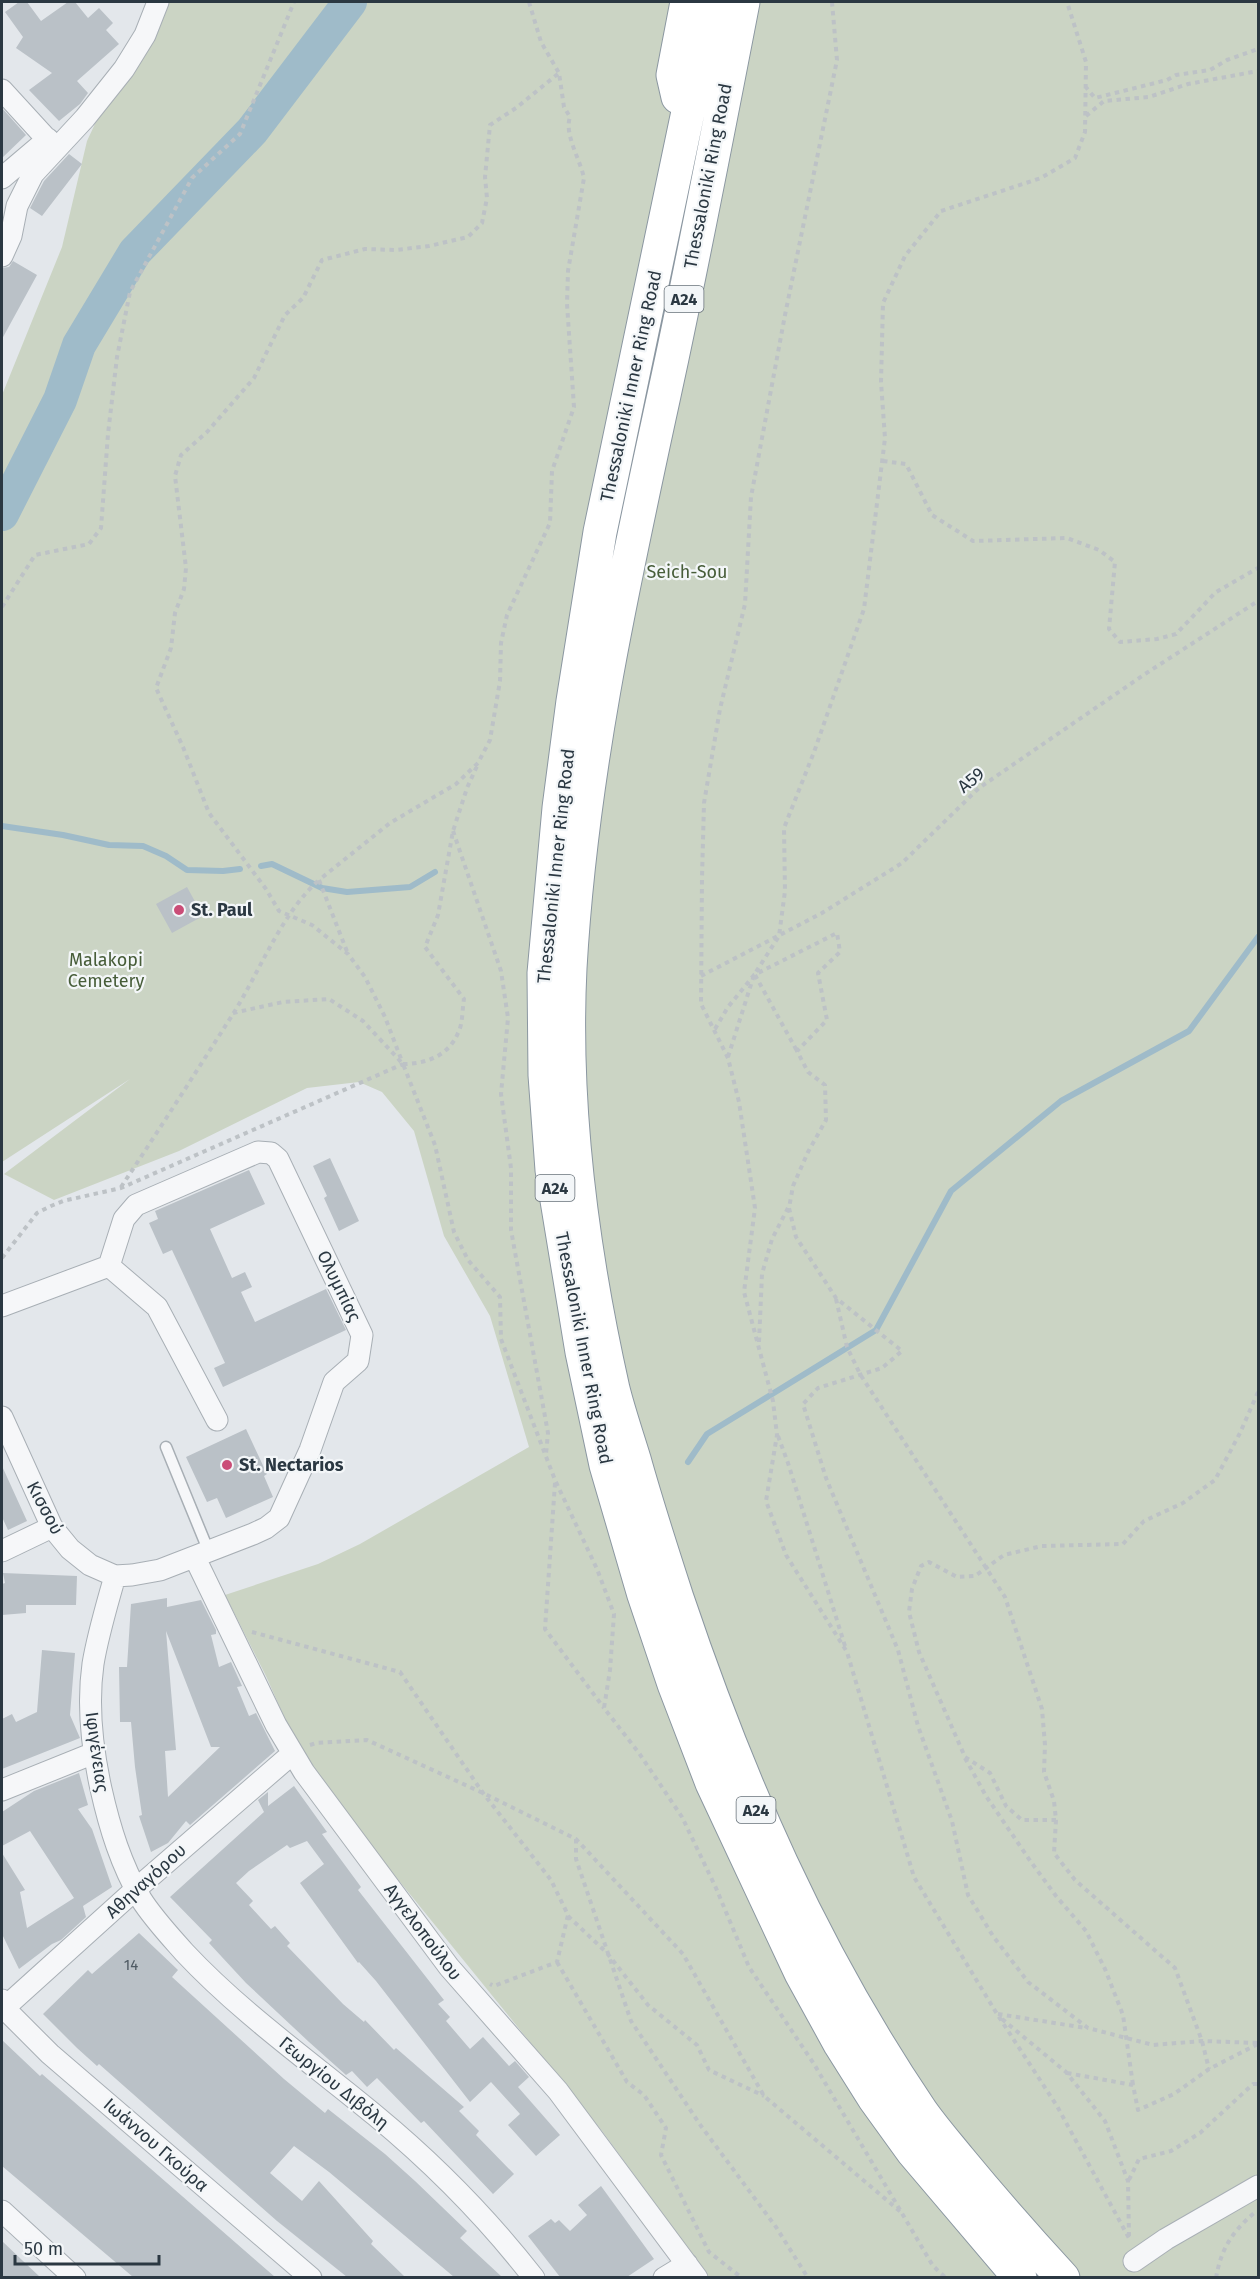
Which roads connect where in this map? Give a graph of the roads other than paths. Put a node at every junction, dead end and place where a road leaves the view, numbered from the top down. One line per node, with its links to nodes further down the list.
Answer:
1 (158, 2): 7 (street)
2 (687, 2): 6 (highway)
3 (711, 2): 6 (highway, Thessaloniki Inner Ring Road / Α24)
4 (743, 2): 33 (highway, Thessaloniki Inner Ring Road / Α24)
5 (2, 90): 7 (street)
6 (684, 123): 32 (highway, Thessaloniki Inner Ring Road / Α24)
7 (52, 144): 8 (street); 9 (street)
8 (2, 178)
9 (2, 256)
10 (109, 1266): 11 (street); 13 (street); 17 (street, Ολυμπίας)
11 (2, 1306)
12 (2, 1417): 15 (street, Κισσού)
13 (217, 1420)
14 (166, 1447): 17 (lane)
15 (52, 1527): 16 (street); 18 (street, Κισσού)
16 (2, 1551)
17 (202, 1555): 18 (street, Ολυμπίας); 20 (street, Αγγελοπούλου)
18 (115, 1576): 19 (street, Ιφιγένειας)
19 (94, 1753): 21 (street); 22 (street, Ιφιγένειας)
20 (292, 1754): 22 (street, Αθηναγόρου); 27 (street, Αγγελοπούλου)
21 (2, 1790)
22 (136, 1889): 23 (street, Αθηναγόρου); 30 (street, Γεωργίου Διβόλη)
23 (3, 2006): 29 (street, Ιωάννου Γκούρα)
24 (1258, 2186): 26 (street)
25 (2, 2211): 28 (street)
26 (1136, 2260)
27 (692, 2271): 31 (street)
28 (75, 2277)
29 (311, 2277)
30 (534, 2277)
31 (664, 2277)
32 (1020, 2277)
33 (1063, 2277)

